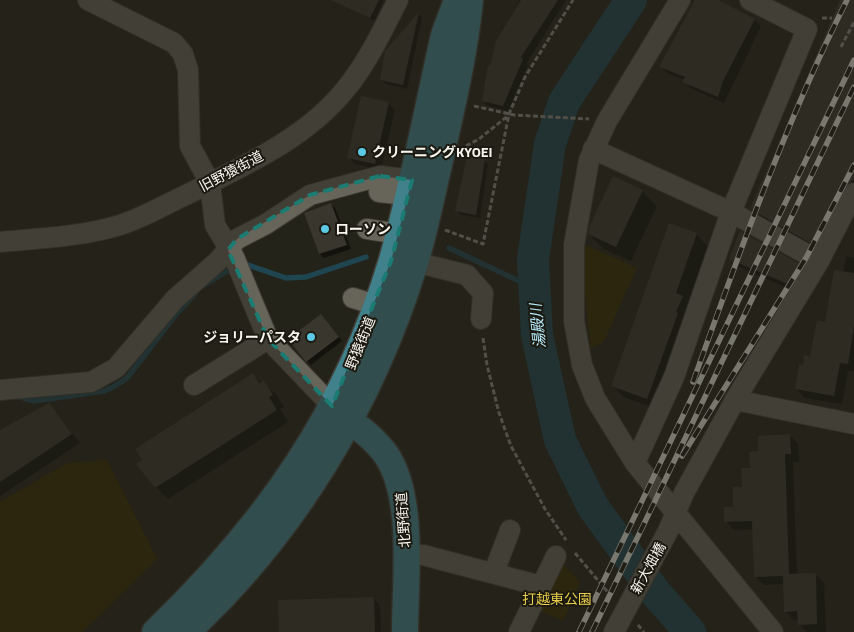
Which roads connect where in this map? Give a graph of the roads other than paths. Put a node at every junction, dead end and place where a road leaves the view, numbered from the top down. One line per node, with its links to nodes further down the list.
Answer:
1 (88, 0): 6 (street)
2 (398, 0): 8 (street, 旧野猿街道)
3 (680, 0): 7 (street)
4 (750, 0): 12 (street)
5 (456, 3): 9 (main road, 野猿街道); 18 (main road, 野猿街道)
6 (117, 7): 8 (street)
7 (593, 148): 12 (street); 26 (street)
8 (210, 183): 15 (street, 旧野猿街道); 16 (street)
9 (410, 188): 10 (street); 14 (main road, 野猿街道); 16 (street)
10 (379, 192)
11 (854, 194): 17 (street, 新大畑橋)
12 (731, 212): 17 (street); 26 (street)
13 (367, 229): 14 (street)
14 (399, 234): 24 (main road, 野猿街道)
15 (0, 242)
16 (231, 254): 20 (street); 22 (street)
17 (819, 261): 23 (street, 新大畑橋)
18 (415, 262): 19 (street); 24 (main road, 野猿街道)
19 (480, 319)
20 (268, 339): 21 (street); 24 (street)
21 (194, 385)
22 (8, 386)
23 (735, 400): 25 (street); 27 (street, 新大畑橋)
24 (341, 413): 29 (main road, 北野街道); 33 (main road, 野猿街道); 34 (main road, 野猿街道)
25 (854, 424)
26 (635, 463): 27 (street)
27 (677, 513): 37 (street, 新大畑橋); 38 (street)
28 (510, 530): 31 (street)
29 (405, 555): 31 (street); 35 (main road, 北野街道)
30 (556, 556): 32 (street)
31 (494, 572): 32 (street)
32 (541, 586): 36 (street)
33 (155, 632)
34 (187, 632)
35 (405, 632)
36 (519, 632)
37 (614, 632)
38 (773, 632)

